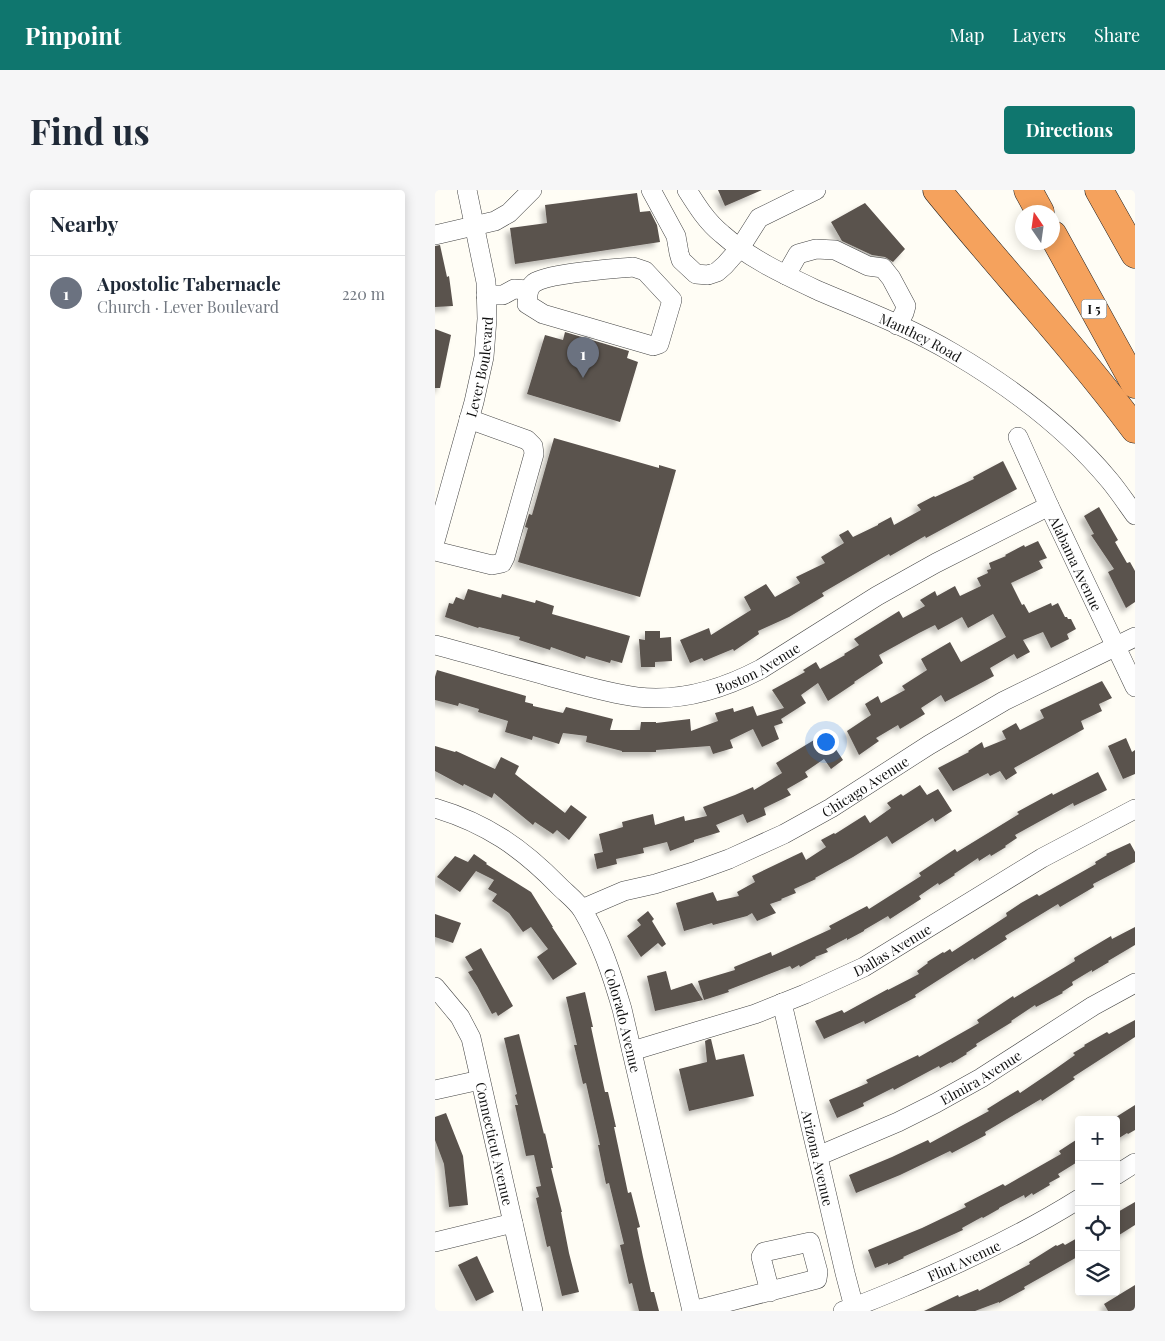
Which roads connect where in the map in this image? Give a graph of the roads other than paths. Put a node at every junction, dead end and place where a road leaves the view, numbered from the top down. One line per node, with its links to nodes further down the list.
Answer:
1 (467, 190): 11 (street, Lever Boulevard)
2 (533, 190): 9 (street)
3 (651, 190): 13 (street)
4 (687, 190): 13 (street, Manthey Road)
5 (817, 190): 13 (street)
6 (937, 190): 22 (highway)
7 (1028, 190): 10 (highway)
8 (1099, 190): 15 (highway)
9 (515, 198): 11 (street)
10 (1036, 205)
11 (475, 226): 12 (street); 17 (street, Lever Boulevard)
12 (435, 235)
13 (740, 248): 16 (street, Manthey Road)
14 (1060, 248): 20 (highway, I 5)
15 (1135, 254)
16 (786, 275): 19 (street, Manthey Road); 19 (street)
17 (495, 295): 18 (street); 21 (street, Lever Boulevard)
18 (527, 297): 18 (street)
19 (897, 325): 25 (street, Manthey Road)
20 (1135, 384)
21 (469, 420): 26 (street, Lever Boulevard); 27 (street)
22 (1135, 429)
23 (1018, 437): 24 (street, Alabama Avenue)
24 (1049, 506): 29 (street, Boston Avenue); 30 (street, Alabama Avenue)
25 (1135, 515)
26 (435, 541)
27 (435, 551)
28 (1135, 637): 30 (street, Chicago Avenue)
29 (435, 645)
30 (1115, 646): 31 (street, Alabama Avenue); 34 (street, Chicago Avenue)
31 (1135, 687)
32 (435, 808): 34 (street, Colorado Avenue)
33 (1135, 809): 37 (street, Dallas Avenue)
34 (582, 909): 38 (street, Colorado Avenue)
35 (1135, 983): 41 (street, Elmira Avenue)
36 (435, 987): 39 (street, Connecticut Avenue)
37 (782, 1003): 38 (street, Dallas Avenue); 41 (street, Arizona Avenue)
38 (632, 1051): 50 (street, Colorado Avenue)
39 (480, 1080): 40 (street); 45 (street, Connecticut Avenue)
40 (435, 1090)
41 (818, 1156): 48 (street, Arizona Avenue)
42 (1135, 1163): 43 (street)
43 (1120, 1172)
44 (1075, 1200): 48 (street, Flint Avenue)
45 (513, 1223): 46 (street); 49 (street, Connecticut Avenue)
46 (435, 1242)
47 (770, 1292): 50 (street)
48 (851, 1310)
49 (533, 1311)
50 (692, 1311)

